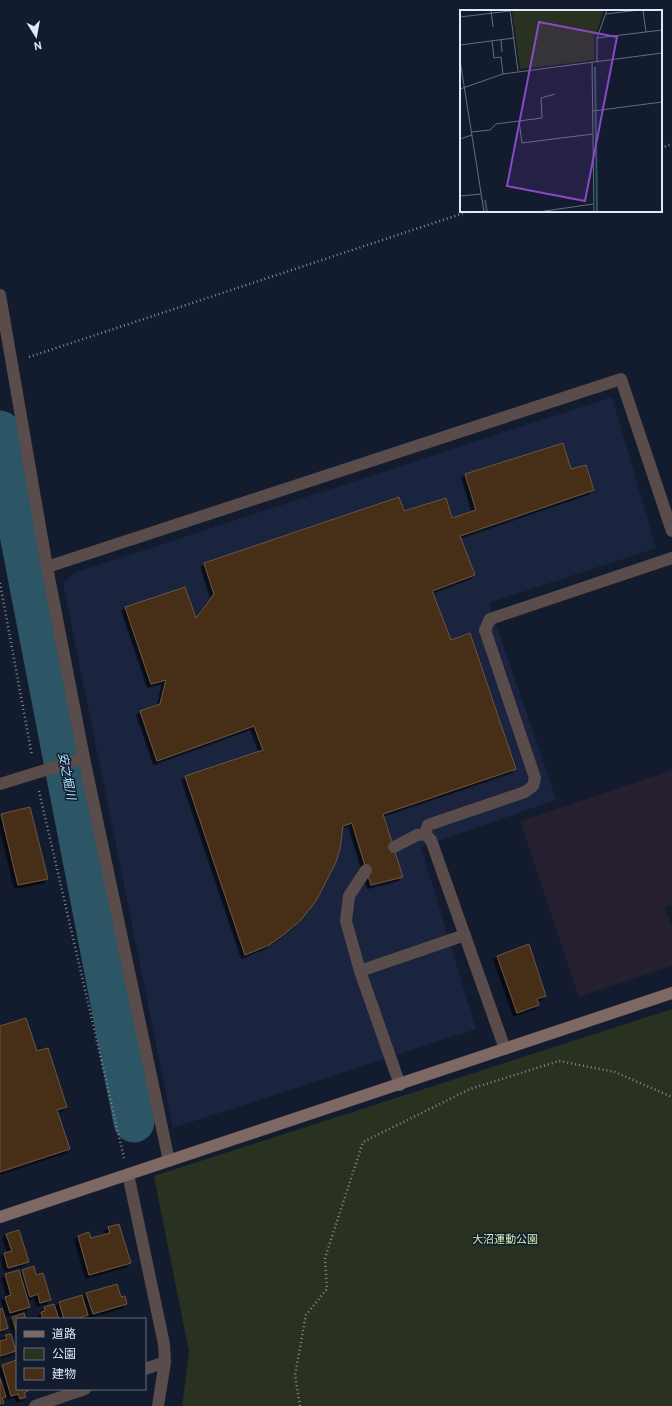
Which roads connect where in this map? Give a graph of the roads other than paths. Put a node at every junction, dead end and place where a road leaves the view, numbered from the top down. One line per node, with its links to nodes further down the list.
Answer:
1 (0, 295): 4 (street)
2 (672, 531): 4 (street)
3 (672, 558): 7 (street)
4 (47, 567): 5 (street)
5 (84, 758): 6 (street); 15 (street)
6 (0, 784)
7 (425, 834): 8 (street); 10 (street)
8 (394, 847)
9 (366, 870): 11 (street)
10 (465, 935): 11 (street); 13 (street)
11 (360, 971): 14 (street)
12 (672, 993): 13 (street)
13 (505, 1049): 14 (street)
14 (400, 1085): 15 (street)
15 (169, 1160): 16 (street)
16 (128, 1174): 17 (street); 18 (street)
17 (0, 1217)
18 (165, 1362): 19 (street); 22 (street)
19 (146, 1369)
20 (82, 1390): 21 (street)
21 (35, 1406)
22 (158, 1406)

